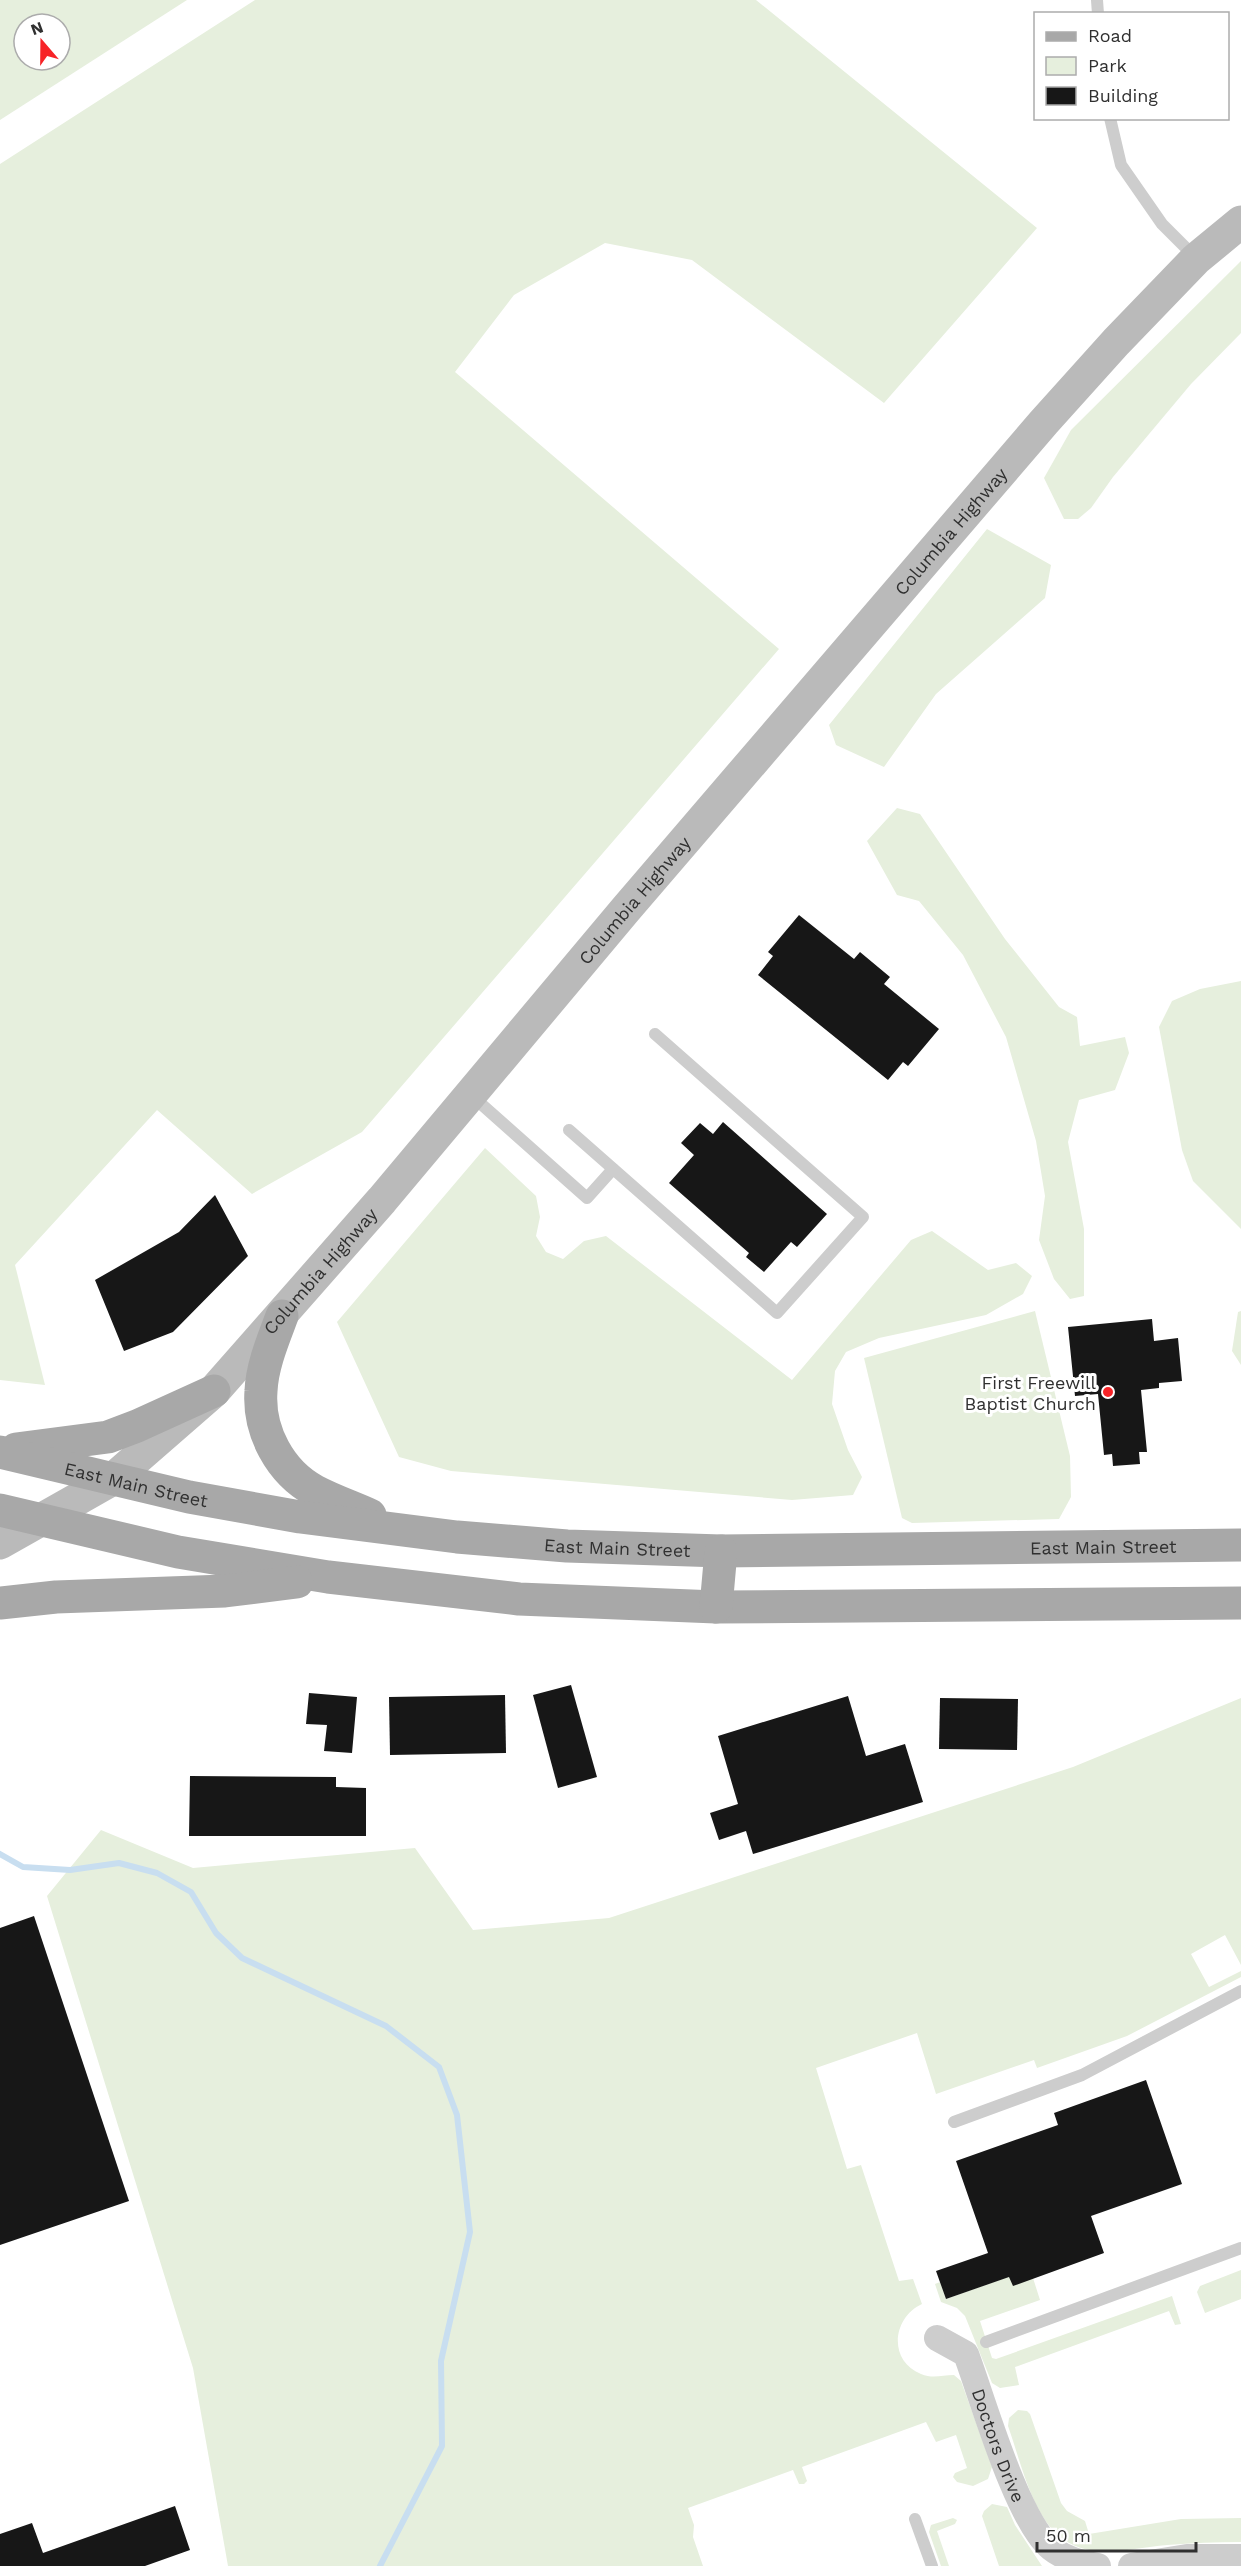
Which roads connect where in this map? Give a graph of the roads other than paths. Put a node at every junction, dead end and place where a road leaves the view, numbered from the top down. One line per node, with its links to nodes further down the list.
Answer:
1 (1110, 120): 3 (lane)
2 (1241, 222): 3 (main road, Columbia Highway)
3 (1197, 259): 5 (main road, Columbia Highway)
4 (655, 1034): 7 (lane)
5 (470, 1094): 7 (lane); 8 (main road, Columbia Highway)
6 (569, 1130): 7 (lane)
7 (613, 1169)
8 (282, 1316): 9 (main road, Columbia Highway); 14 (main road)
9 (214, 1391): 10 (main road); 11 (main road, Columbia Highway)
10 (0, 1451): 11 (main road, East Main Street)
11 (112, 1479): 13 (main road, Columbia Highway); 14 (main road, East Main Street)
12 (0, 1510): 13 (main road)
13 (42, 1521): 15 (main road, Columbia Highway); 18 (main road)
14 (407, 1531): 17 (main road, East Main Street)
15 (0, 1543)
16 (1241, 1545): 17 (main road, East Main Street)
17 (721, 1551): 21 (main road)
18 (328, 1577): 19 (main road); 21 (main road)
19 (0, 1603)
20 (1241, 1603): 21 (main road)
21 (716, 1607)
22 (1241, 1991): 23 (lane)
23 (954, 2122)
24 (1241, 2248): 26 (lane)
25 (937, 2338): 29 (street, Doctors Drive)
26 (987, 2342)
27 (915, 2519): 30 (lane)
28 (1241, 2557): 32 (street)
29 (1064, 2562): 31 (street, Doctors Drive)
30 (932, 2566)
31 (1098, 2566)
32 (1131, 2566)

